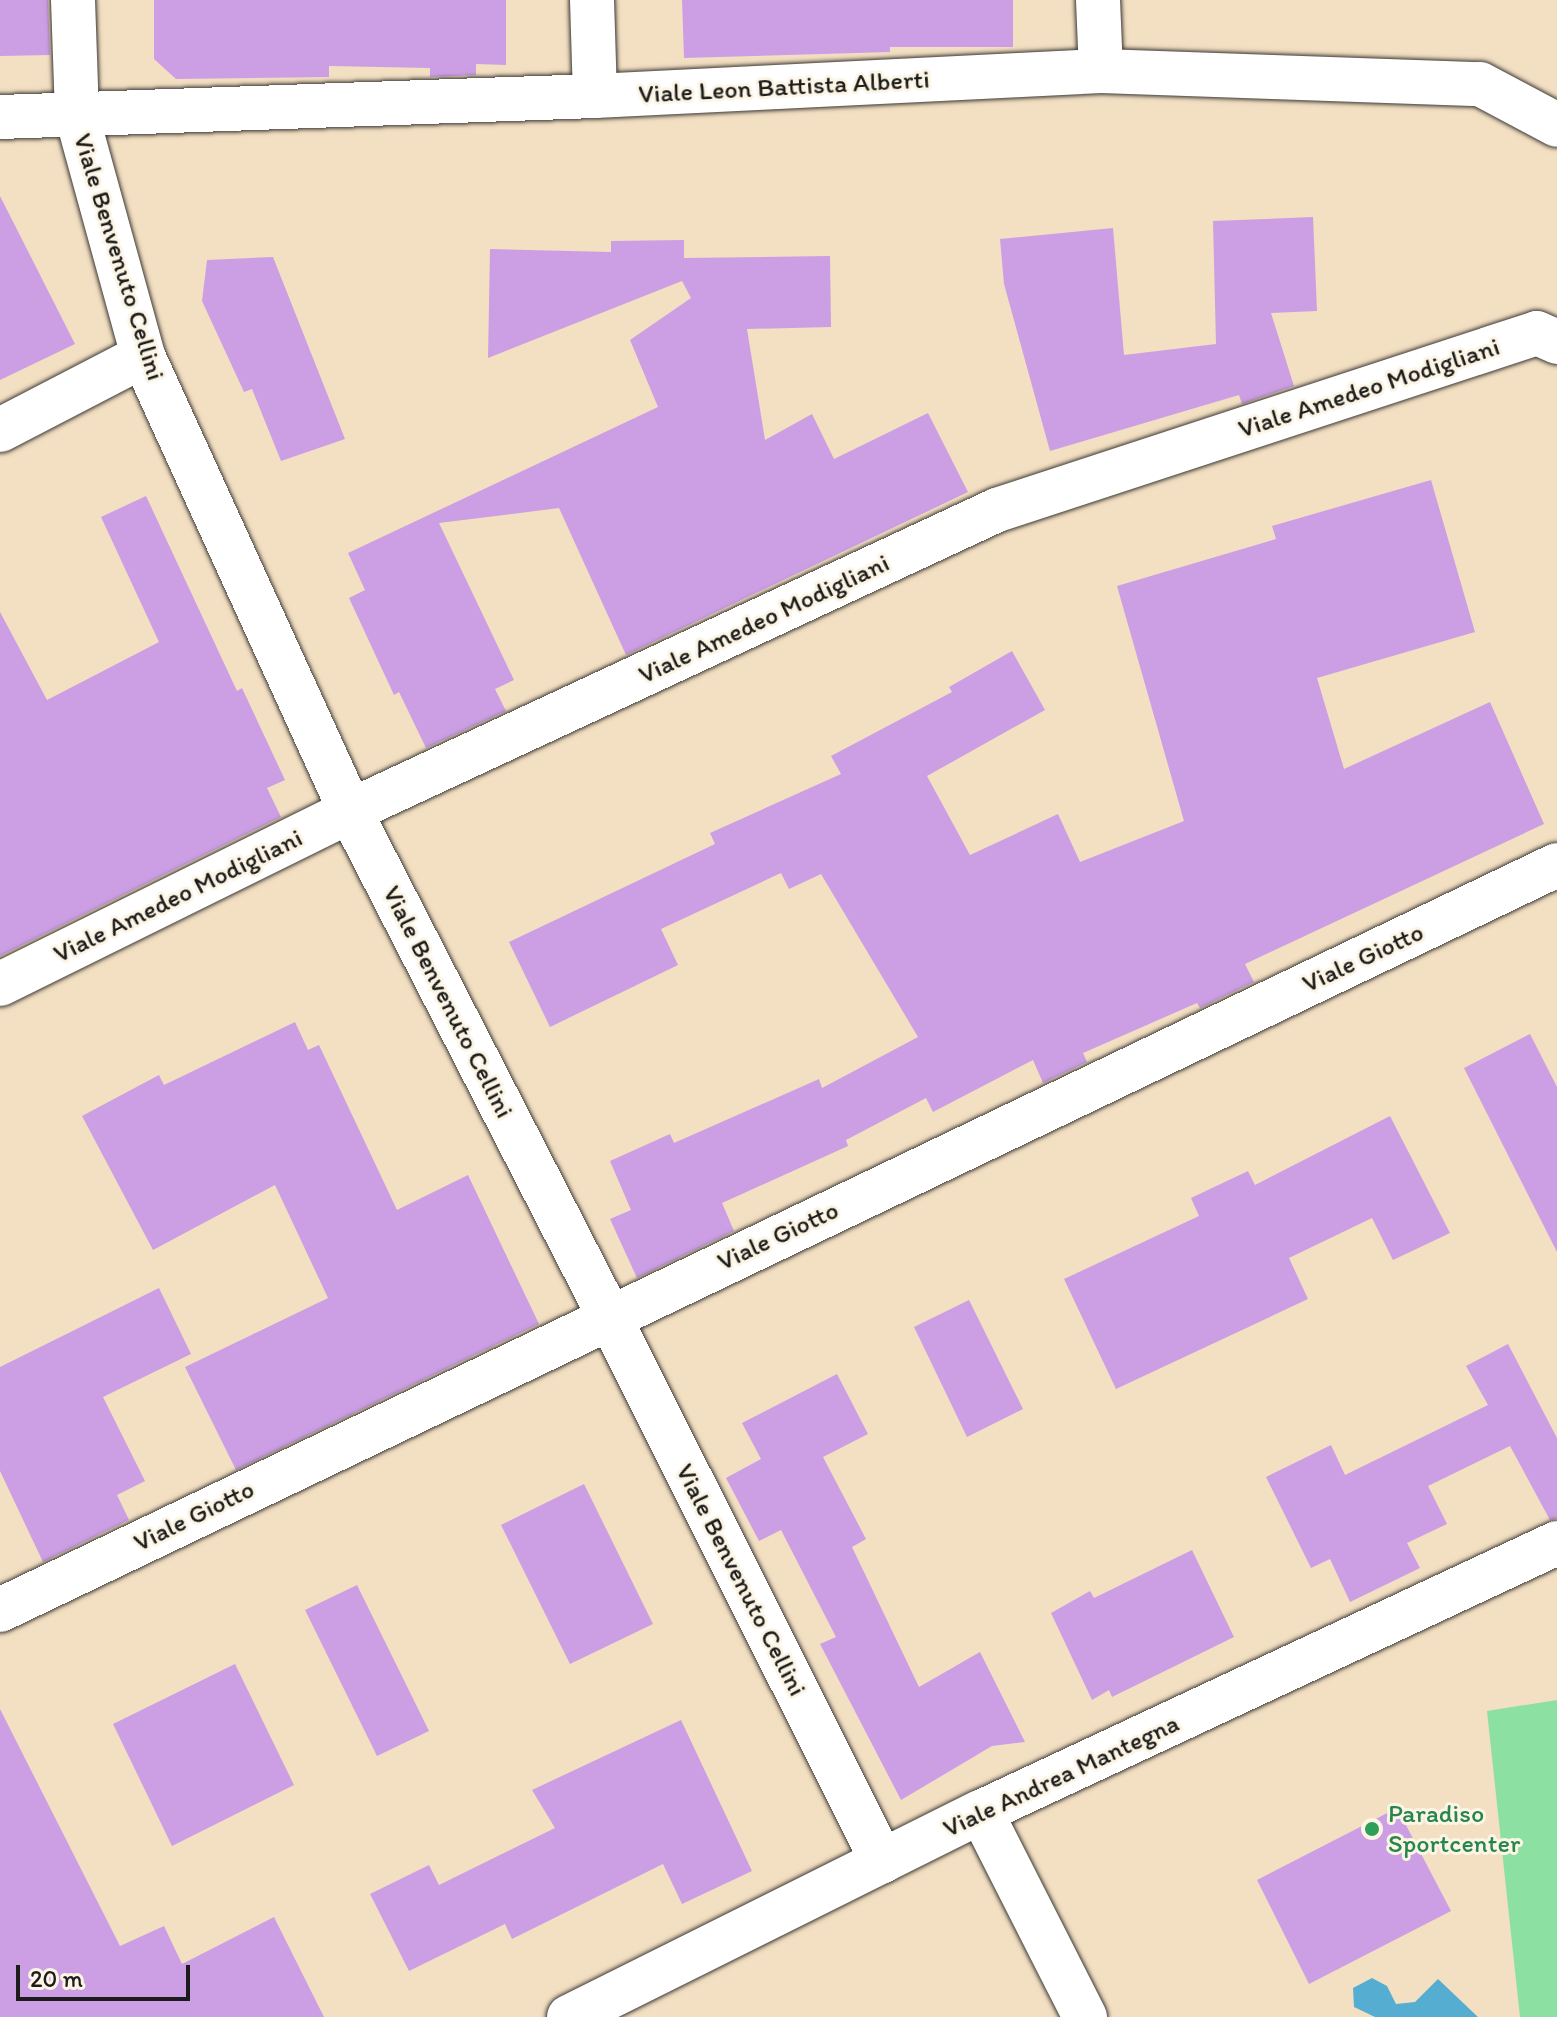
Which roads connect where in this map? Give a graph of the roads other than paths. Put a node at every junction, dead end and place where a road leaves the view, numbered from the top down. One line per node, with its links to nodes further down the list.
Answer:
1 (73, 0): 6 (street, Viale Benvenuto Cellini)
2 (592, 0): 5 (street)
3 (1098, 0): 4 (street)
4 (1101, 71): 5 (street, Viale Leon Battista Alberti); 8 (street, Viale Leon Battista Alberti)
5 (595, 96): 6 (street, Viale Leon Battista Alberti)
6 (77, 116): 7 (street, Viale Leon Battista Alberti); 10 (street, Viale Benvenuto Cellini)
7 (0, 117)
8 (1557, 125)
9 (1557, 342): 12 (street, Viale Amedeo Modigliani)
10 (143, 356): 11 (street); 12 (street, Viale Benvenuto Cellini)
11 (0, 430)
12 (350, 811): 14 (street, Viale Amedeo Modigliani); 15 (street, Viale Benvenuto Cellini)
13 (1557, 865): 15 (street, Viale Giotto)
14 (0, 984)
15 (609, 1316): 17 (street, Viale Giotto); 19 (street, Viale Benvenuto Cellini)
16 (1557, 1543): 18 (street, Viale Andrea Mantegna)
17 (0, 1610)
18 (981, 1812): 19 (street, Viale Andrea Mantegna); 21 (street)
19 (882, 1861): 20 (street, Viale Andrea Mantegna)
20 (569, 2017)
21 (1085, 2017)

